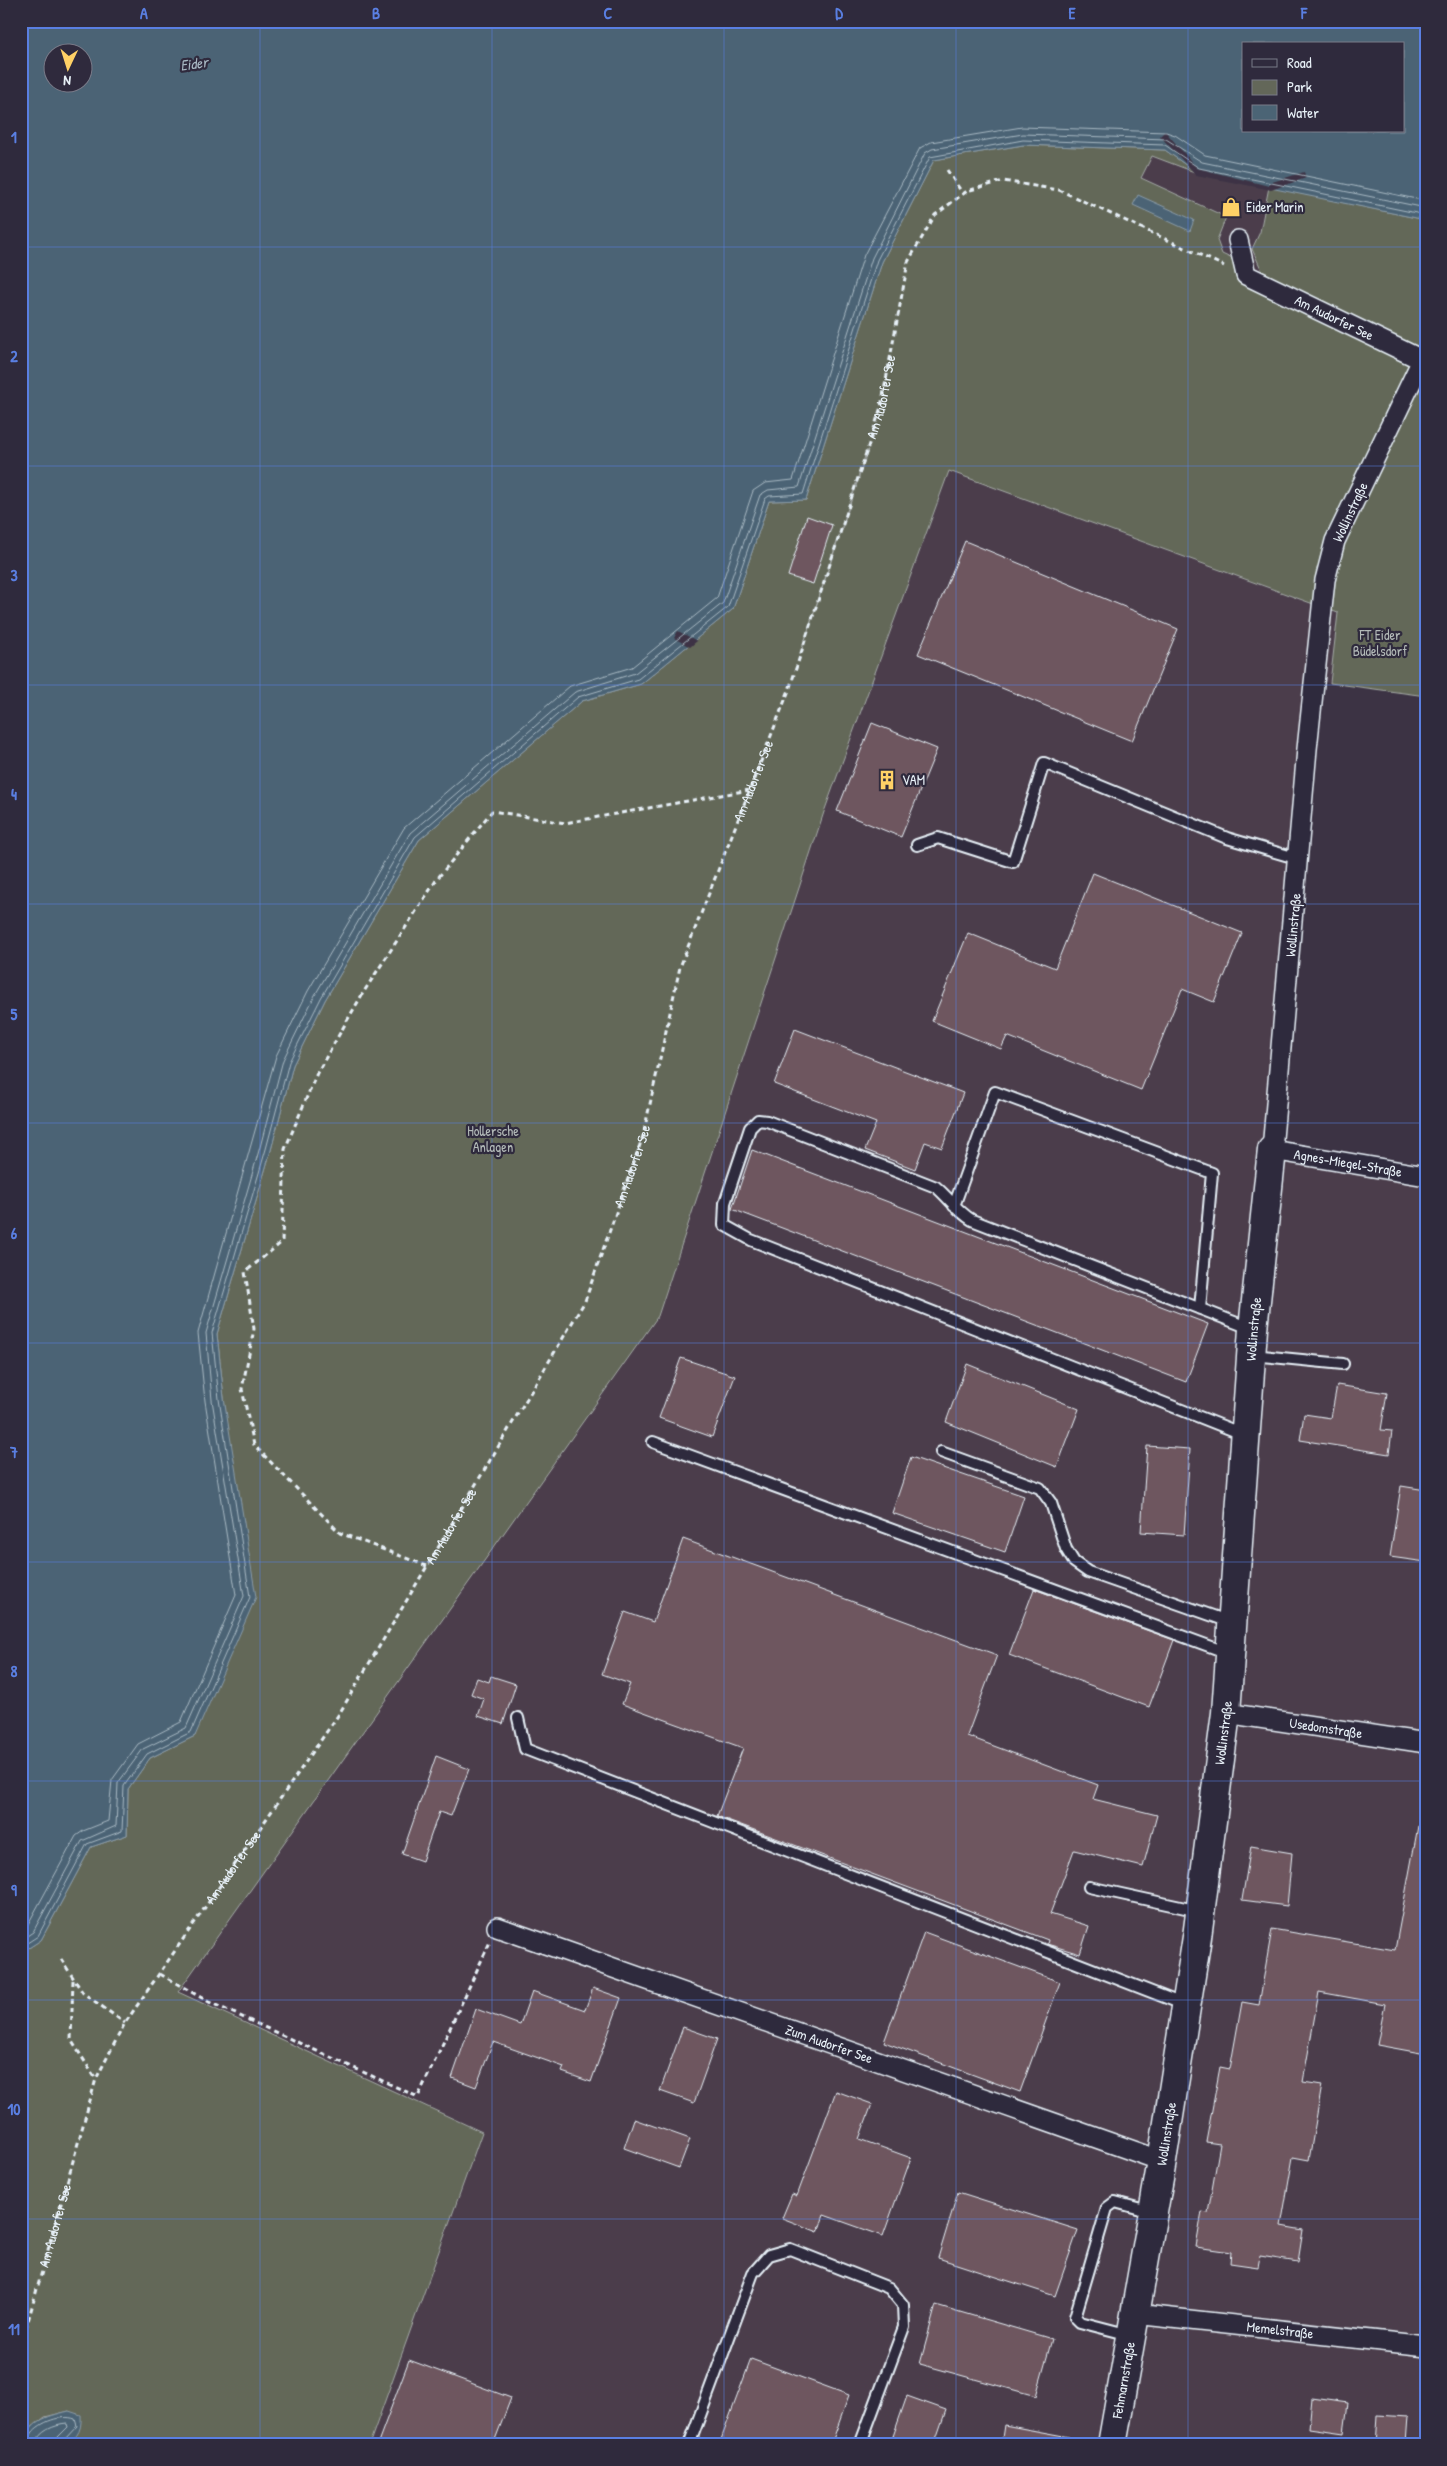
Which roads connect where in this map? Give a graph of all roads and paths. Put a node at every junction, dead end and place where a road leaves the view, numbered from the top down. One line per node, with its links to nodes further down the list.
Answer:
1 (947, 170): 2 (path)
2 (963, 194): 4 (path, Am Audorfer See); 6 (path, Am Audorfer See)
3 (1238, 240): 4 (street)
4 (1246, 275): 5 (street, Am Audorfer See)
5 (1422, 360): 8 (street, Wollinstraße)
6 (750, 790): 18 (path, Am Audorfer See); 18 (path)
7 (917, 845): 8 (lane)
8 (1299, 859): 9 (street, Wollinstraße)
9 (1272, 1150): 10 (street, Agnes-Miegel-Straße); 13 (street, Wollinstraße)
10 (1426, 1176)
11 (954, 1206): 12 (lane); 12 (lane); 15 (lane)
12 (1200, 1309): 13 (lane)
13 (1252, 1342): 14 (lane); 15 (street, Wollinstraße)
14 (1343, 1364)
15 (1246, 1436): 19 (street, Wollinstraße)
16 (653, 1442): 20 (lane)
17 (941, 1452): 19 (lane)
18 (426, 1566): 28 (path, Am Audorfer See)
19 (1234, 1624): 20 (street, Wollinstraße)
20 (1232, 1654): 21 (street, Wollinstraße)
21 (1226, 1713): 23 (street, Usedomstraße); 25 (street, Wollinstraße)
22 (518, 1718): 30 (lane)
23 (1426, 1743)
24 (1089, 1887): 25 (lane)
25 (1200, 1911): 30 (street, Wollinstraße)
26 (496, 1927): 28 (path); 33 (street, Zum Audorfer See)
27 (61, 1959): 29 (path)
28 (160, 1974): 31 (path, Am Audorfer See)
29 (73, 1980): 31 (path); 32 (path)
30 (1186, 2005): 33 (street, Wollinstraße)
31 (125, 2023): 32 (path, Am Audorfer See)
32 (96, 2079): 36 (path, Am Audorfer See)
33 (1162, 2161): 34 (street, Wollinstraße)
34 (1153, 2212): 35 (street, Wollinstraße); 35 (lane)
35 (1133, 2324): 37 (street, Memelstraße); 40 (street, Fehmarnstraße)
36 (21, 2346)
37 (1426, 2346)
38 (689, 2445): 39 (lane)
39 (860, 2445)
40 (1112, 2445)

